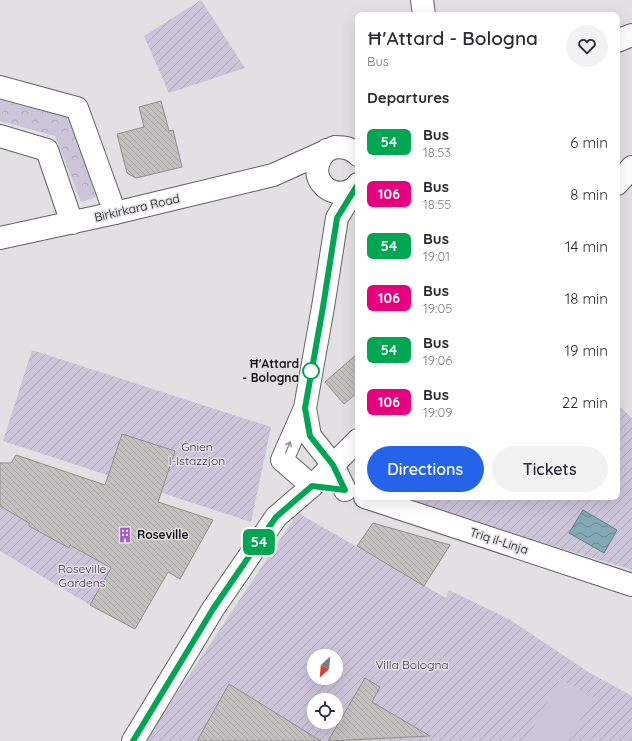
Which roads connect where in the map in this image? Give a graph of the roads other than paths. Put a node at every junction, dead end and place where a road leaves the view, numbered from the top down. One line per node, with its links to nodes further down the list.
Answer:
1 (422, 0): 2 (street)
2 (424, 12)
3 (632, 35): 4 (street)
4 (620, 40)
5 (0, 87): 14 (street)
6 (0, 136): 16 (street)
7 (346, 148): 9 (street, Birkirkara Road); 11 (street, Birkirkara Road)
8 (632, 166): 10 (street)
9 (274, 175): 11 (street, Birkirkara Road); 14 (street, Birkirkara Road)
10 (620, 180)
11 (324, 184): 12 (street, Birkirkara Road); 15 (street)
12 (355, 187)
13 (355, 189): 15 (street)
14 (115, 213): 16 (street, Birkirkara Road)
15 (337, 218): 18 (street)
16 (72, 223): 17 (street, Birkirkara Road)
17 (0, 238)
18 (305, 408): 20 (street); 21 (street, one-way to 18)
19 (355, 443): 20 (street)
20 (333, 465): 21 (street); 22 (street)
21 (312, 486): 23 (street, Triq il-Linja); 26 (street)
22 (355, 493)
23 (355, 494)
24 (374, 500): 25 (street, Triq il-Linja)
25 (632, 585)
26 (133, 741)

